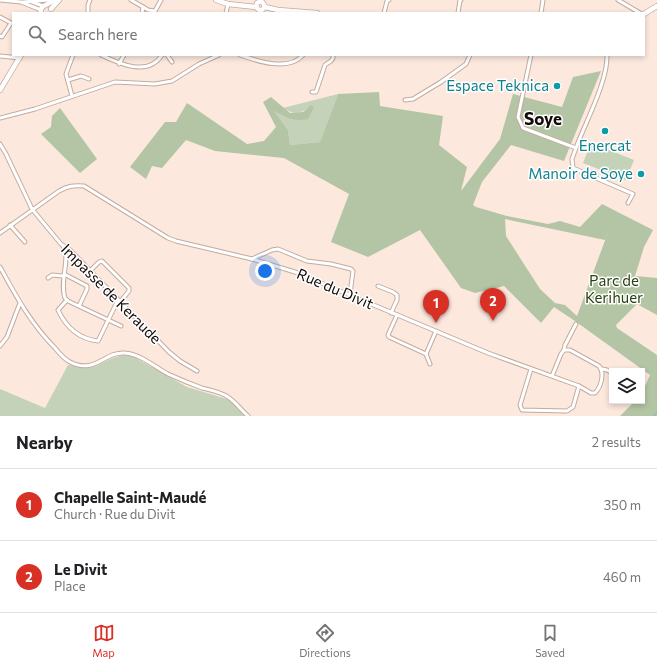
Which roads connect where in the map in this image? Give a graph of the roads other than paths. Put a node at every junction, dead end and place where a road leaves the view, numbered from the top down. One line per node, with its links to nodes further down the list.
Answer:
1 (0, 0): 2 (street)
2 (8, 0): 15 (street)
3 (49, 0): 19 (street)
4 (54, 0): 19 (street)
5 (59, 0): 22 (street)
6 (90, 0): 23 (street)
7 (131, 0): 20 (street)
8 (161, 0): 20 (street)
9 (216, 0): 16 (street)
10 (389, 0): 27 (street)
11 (460, 0): 28 (street)
12 (543, 0): 29 (street)
13 (618, 0): 30 (street)
14 (261, 1): 17 (street); 21 (street)
15 (21, 2): 19 (street); 19 (street)
16 (228, 4): 21 (street); 25 (street)
17 (265, 6): 21 (street); 26 (street)
18 (657, 6): 31 (street)
19 (43, 7): 22 (street)
20 (143, 7): 24 (street)
21 (256, 7)
22 (51, 11)
23 (88, 12)
24 (142, 12)
25 (226, 12)
26 (304, 12)
27 (384, 12)
28 (458, 12)
29 (541, 12)
30 (638, 12)
31 (645, 13)
32 (0, 16): 33 (street)
33 (0, 36)
34 (0, 56): 35 (street)
35 (20, 56): 52 (street)
36 (73, 56): 51 (street)
37 (103, 56): 49 (street)
38 (124, 56): 49 (street)
39 (161, 56): 49 (street)
40 (168, 56): 48 (street)
41 (218, 56): 54 (street)
42 (243, 56): 43 (street)
43 (302, 56)
44 (333, 56): 53 (street)
45 (470, 56): 55 (street)
46 (531, 56): 58 (street)
47 (607, 56): 58 (street)
48 (172, 62)
49 (120, 64)
50 (89, 79): 51 (street)
51 (68, 80): 54 (street)
52 (0, 90)
53 (312, 92)
54 (72, 96): 56 (street)
55 (406, 100)
56 (0, 118)
57 (0, 144): 60 (street, Impasse de Keraude)
58 (576, 148): 59 (street)
59 (628, 203)
60 (32, 209): 61 (street, Rue du Divit); 64 (street, Impasse de Keraude); 65 (street, Rue du Divit)
61 (10, 225): 62 (street, Rue du Divit); 63 (street)
62 (0, 233)
63 (25, 242)
64 (61, 244): 67 (street, Impasse de Keraude); 68 (street)
65 (252, 259): 71 (street, Rue du Divit); 71 (street)
66 (0, 268): 74 (street)
67 (90, 270): 73 (street, Impasse de Keraude); 73 (street)
68 (63, 275): 69 (street); 72 (street); 75 (street)
69 (48, 278)
70 (378, 286): 76 (street)
71 (350, 294): 76 (street, Rue du Divit)
72 (67, 300): 75 (street); 78 (street)
73 (119, 301): 78 (street); 89 (street, Impasse de Keraude)
74 (20, 304): 82 (street); 93 (street)
75 (79, 306): 78 (street)
76 (391, 313): 77 (street, Rue du Divit)
77 (397, 315): 81 (street, Rue du Divit); 85 (street)
78 (109, 320): 80 (street)
79 (576, 324): 84 (street)
80 (121, 326)
81 (436, 331): 85 (street); 87 (street, Rue du Divit)
82 (2, 341): 83 (street)
83 (0, 346)
84 (564, 350): 88 (street); 91 (street)
85 (426, 354): 86 (street)
86 (430, 364)
87 (531, 369): 91 (street, Rue du Divit); 92 (street)
88 (602, 369): 90 (street); 92 (street, Rue du Divit)
89 (197, 371)
90 (609, 371)
91 (552, 376): 92 (street, Rue du Divit)
92 (579, 386)
93 (248, 416)

